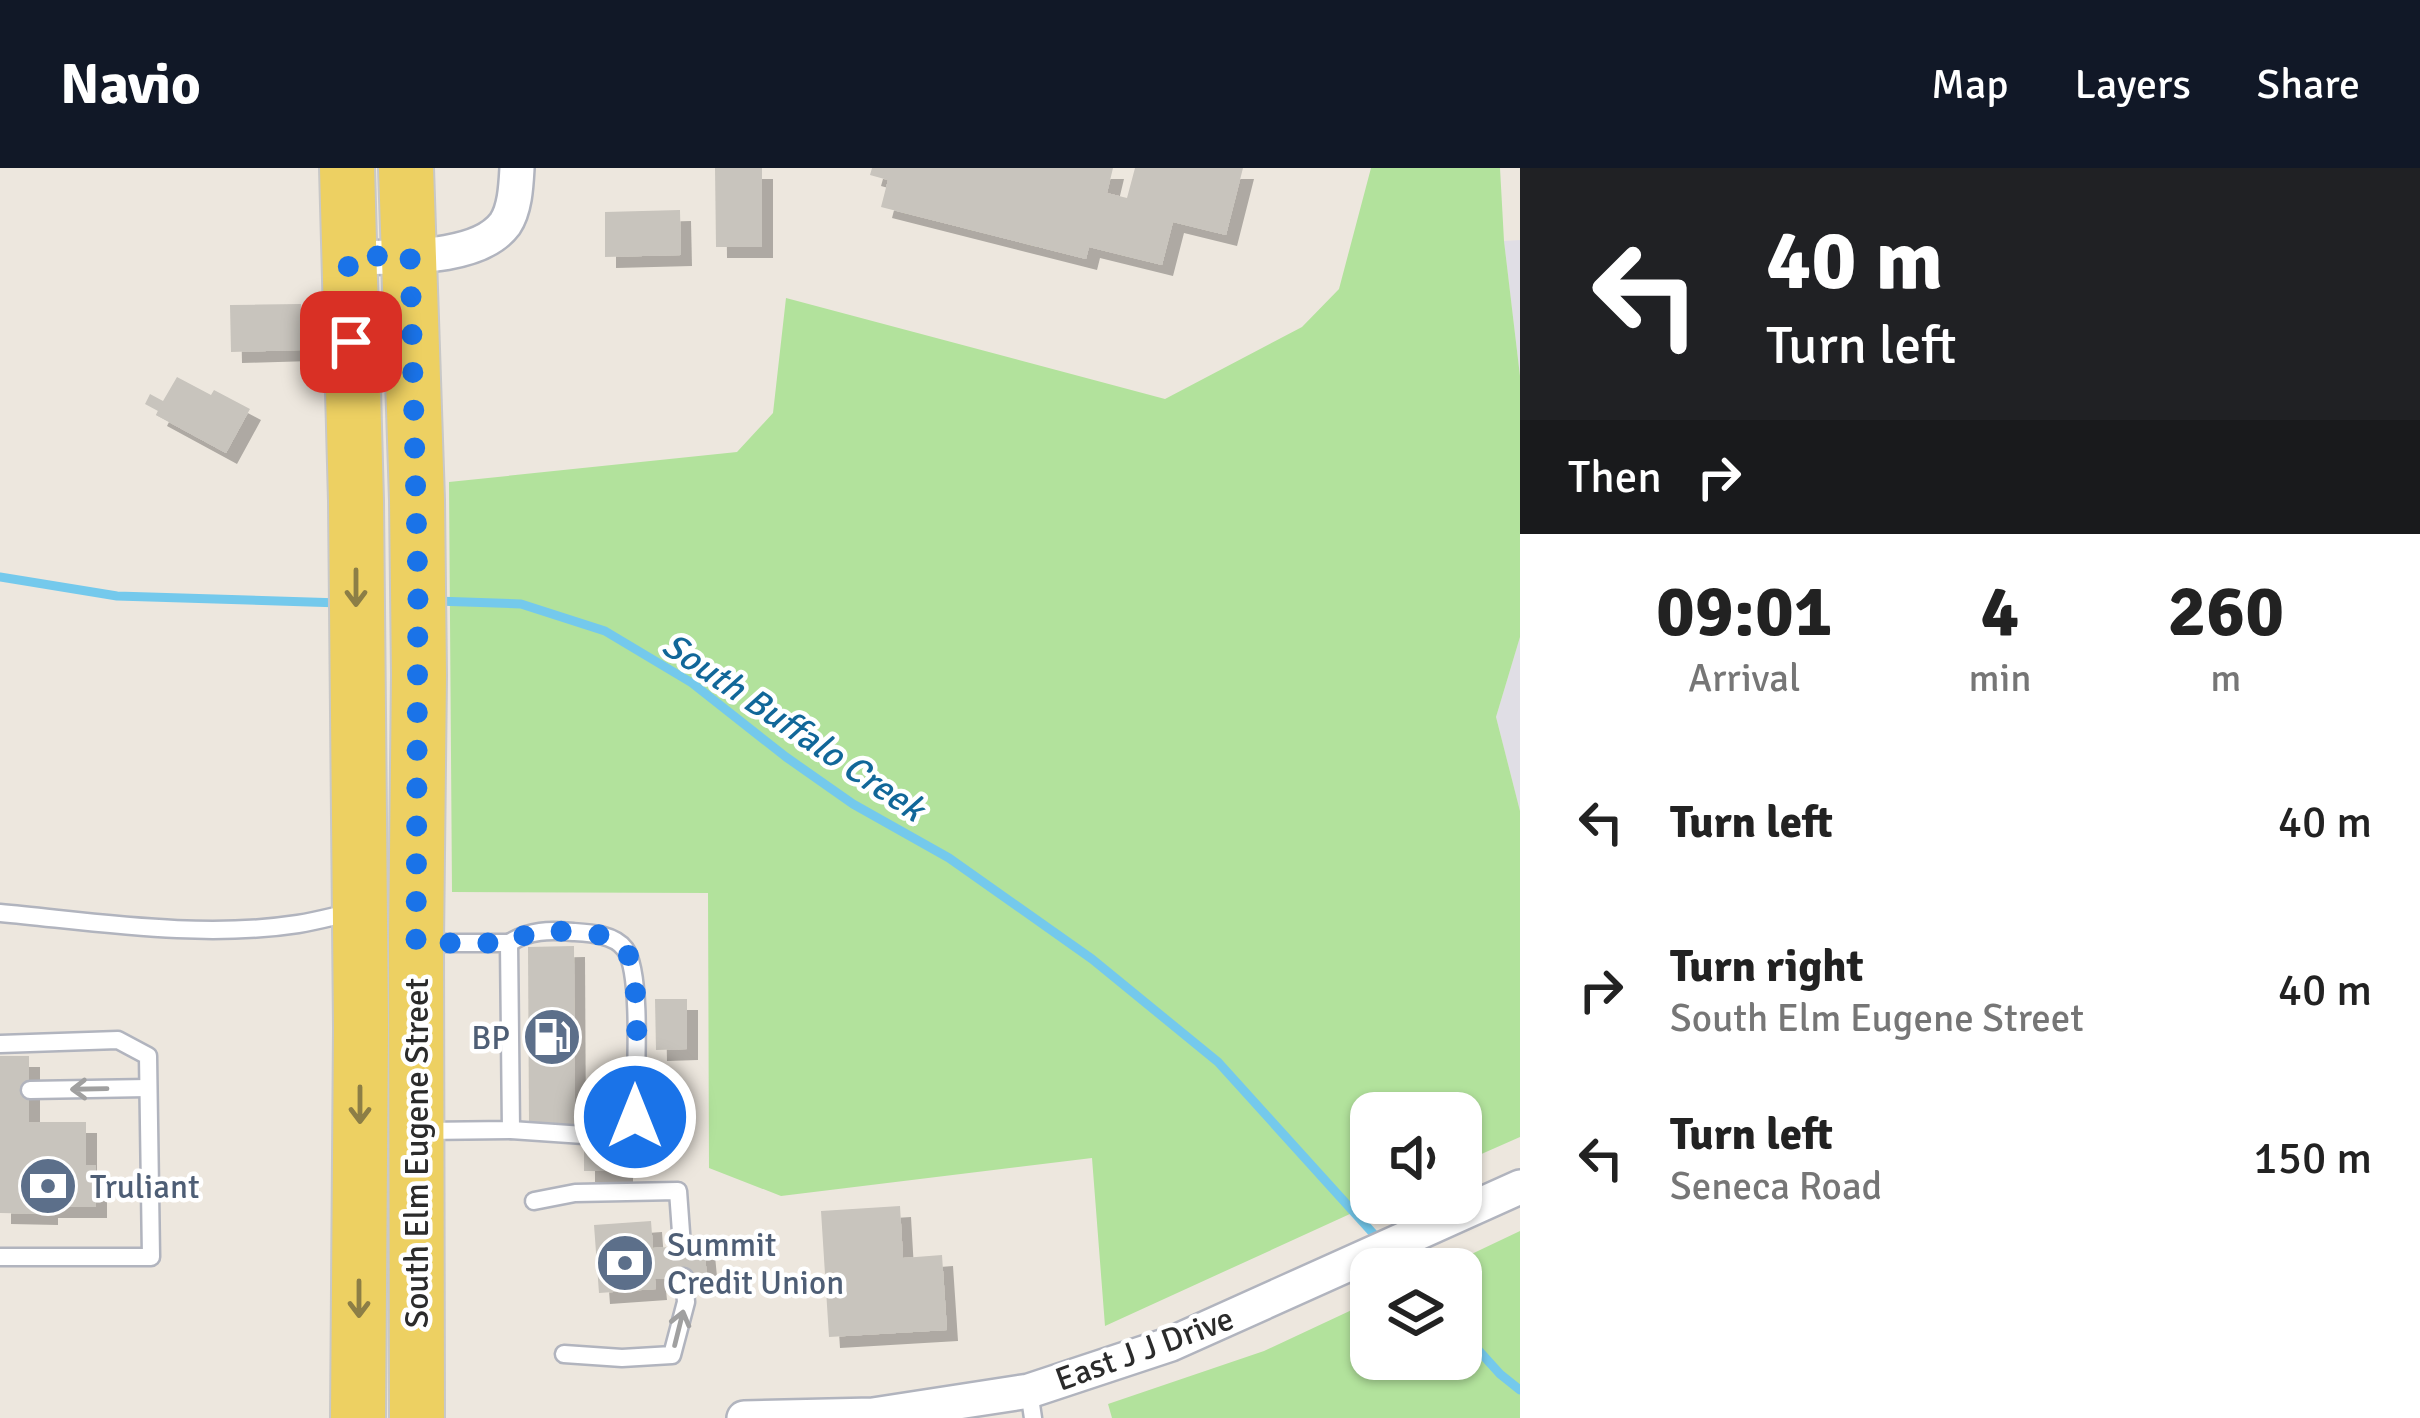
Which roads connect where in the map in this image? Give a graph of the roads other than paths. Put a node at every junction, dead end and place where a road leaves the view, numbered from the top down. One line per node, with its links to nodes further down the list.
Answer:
1 (347, 168): 5 (main road, South Elm Eugene Street)
2 (406, 168): 4 (main road, South Elm Eugene Street)
3 (517, 168): 4 (street)
4 (410, 254): 5 (street); 8 (main road, South Elm Eugene Street)
5 (348, 258): 6 (main road, South Elm Eugene Street, one-way to 6)
6 (360, 911): 7 (lane); 22 (main road, South Elm Eugene Street, one-way to 22)
7 (0, 913)
8 (416, 943): 9 (lane); 14 (main road, South Elm Eugene Street)
9 (509, 943): 13 (lane); 13 (lane)
10 (0, 1044): 11 (lane)
11 (148, 1088): 12 (lane, one-way to 12); 18 (lane)
12 (30, 1090)
13 (511, 1130): 14 (lane)
14 (416, 1131): 23 (main road, South Elm Eugene Street)
15 (1520, 1187): 21 (street, East J J Drive)
16 (534, 1201): 17 (lane)
17 (682, 1246)
18 (0, 1257)
19 (684, 1277): 20 (lane, one-way to 19)
20 (564, 1354)
21 (1031, 1404): 25 (street, East J J Drive)
22 (358, 1418)
23 (417, 1418)
24 (744, 1418): 25 (street, East J J Drive)
25 (789, 1418)

